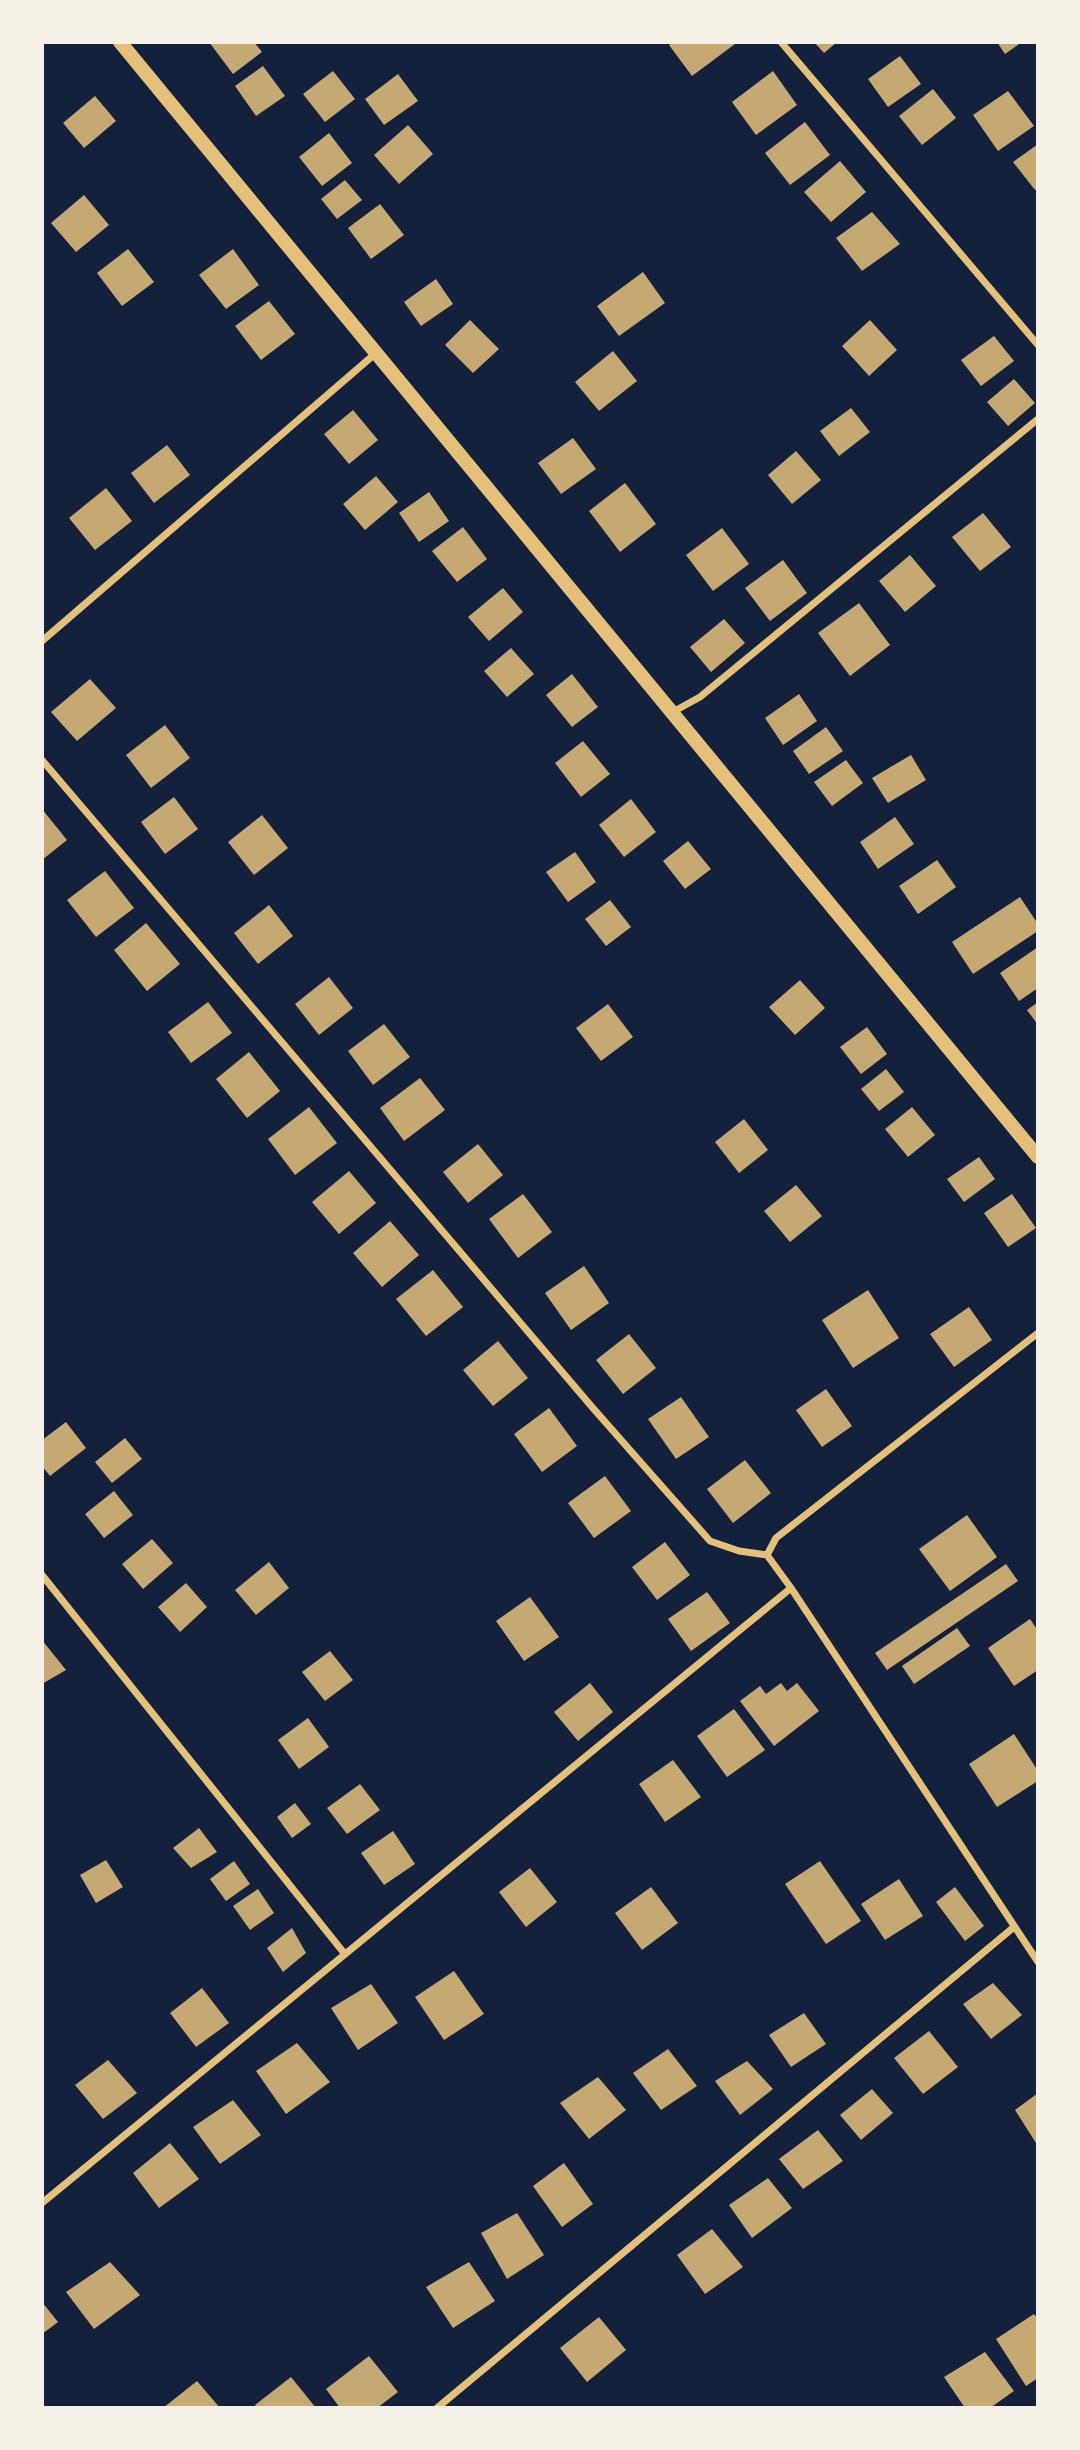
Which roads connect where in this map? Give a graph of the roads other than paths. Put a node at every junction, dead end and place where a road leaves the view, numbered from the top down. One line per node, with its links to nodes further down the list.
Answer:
1 (120, 42): 4 (main road)
2 (780, 42): 3 (street)
3 (1038, 345)
4 (376, 353): 6 (street); 7 (main road)
5 (1038, 419): 7 (street)
6 (42, 641)
7 (671, 713): 9 (main road)
8 (42, 760): 11 (street)
9 (1038, 1157)
10 (1038, 1333): 11 (street)
11 (767, 1555): 13 (street)
12 (42, 1575): 15 (street)
13 (791, 1588): 14 (street); 15 (street)
14 (1014, 1927): 16 (street); 18 (street)
15 (344, 1954): 17 (street)
16 (1038, 1962)
17 (42, 2203)
18 (437, 2408)

